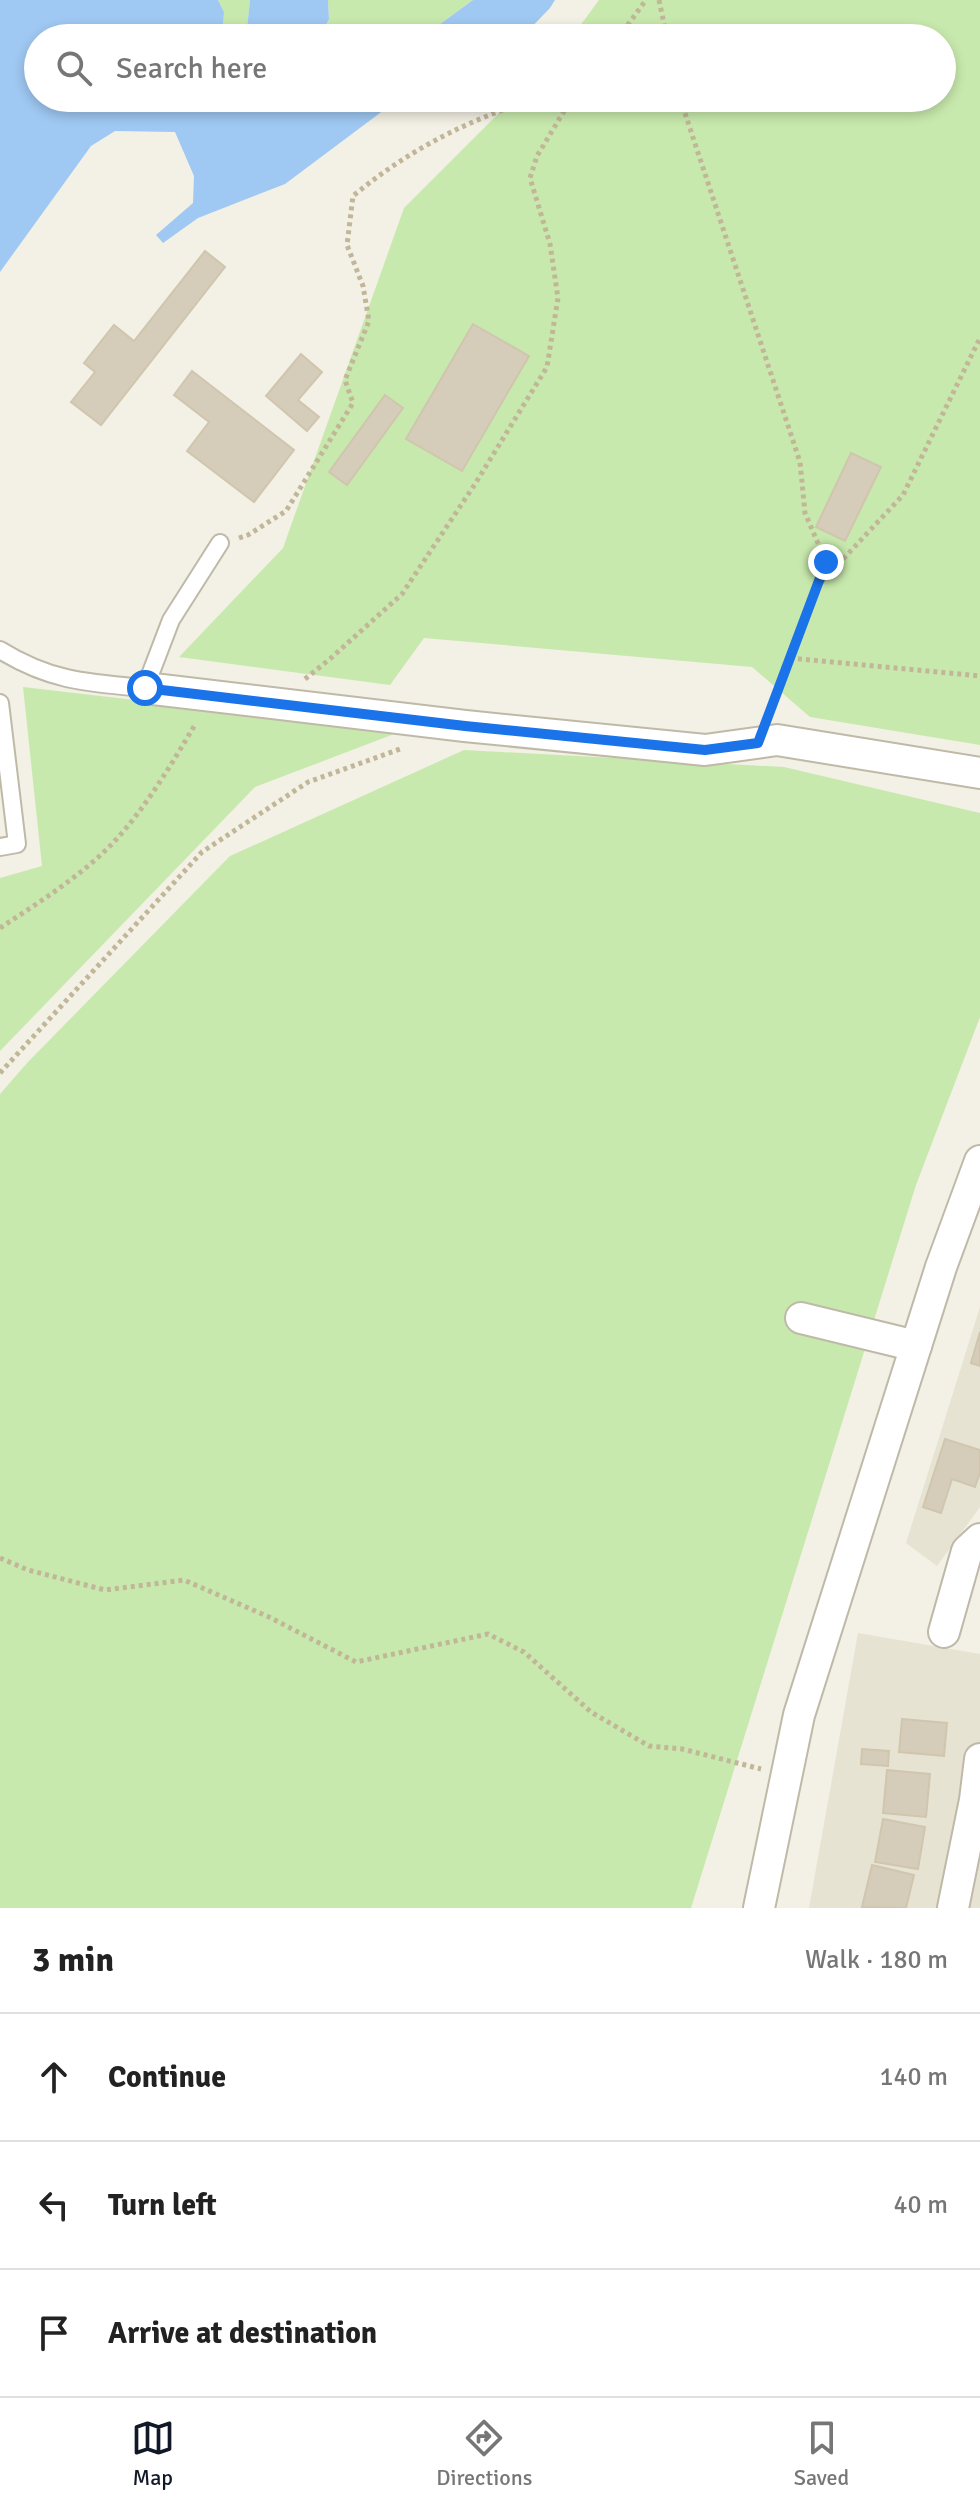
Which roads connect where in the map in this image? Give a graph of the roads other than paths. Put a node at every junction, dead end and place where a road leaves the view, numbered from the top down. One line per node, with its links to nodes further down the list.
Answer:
1 (220, 543): 3 (lane)
2 (3, 658): 3 (lane)
3 (145, 688): 5 (street)
4 (0, 703): 6 (lane)
5 (980, 773)
6 (0, 847)
7 (980, 1161): 9 (street)
8 (801, 1318): 9 (street)
9 (916, 1346): 13 (street)
10 (980, 1539): 11 (street)
11 (944, 1632)
12 (980, 1759): 14 (street)
13 (759, 1908)
14 (953, 1908)

